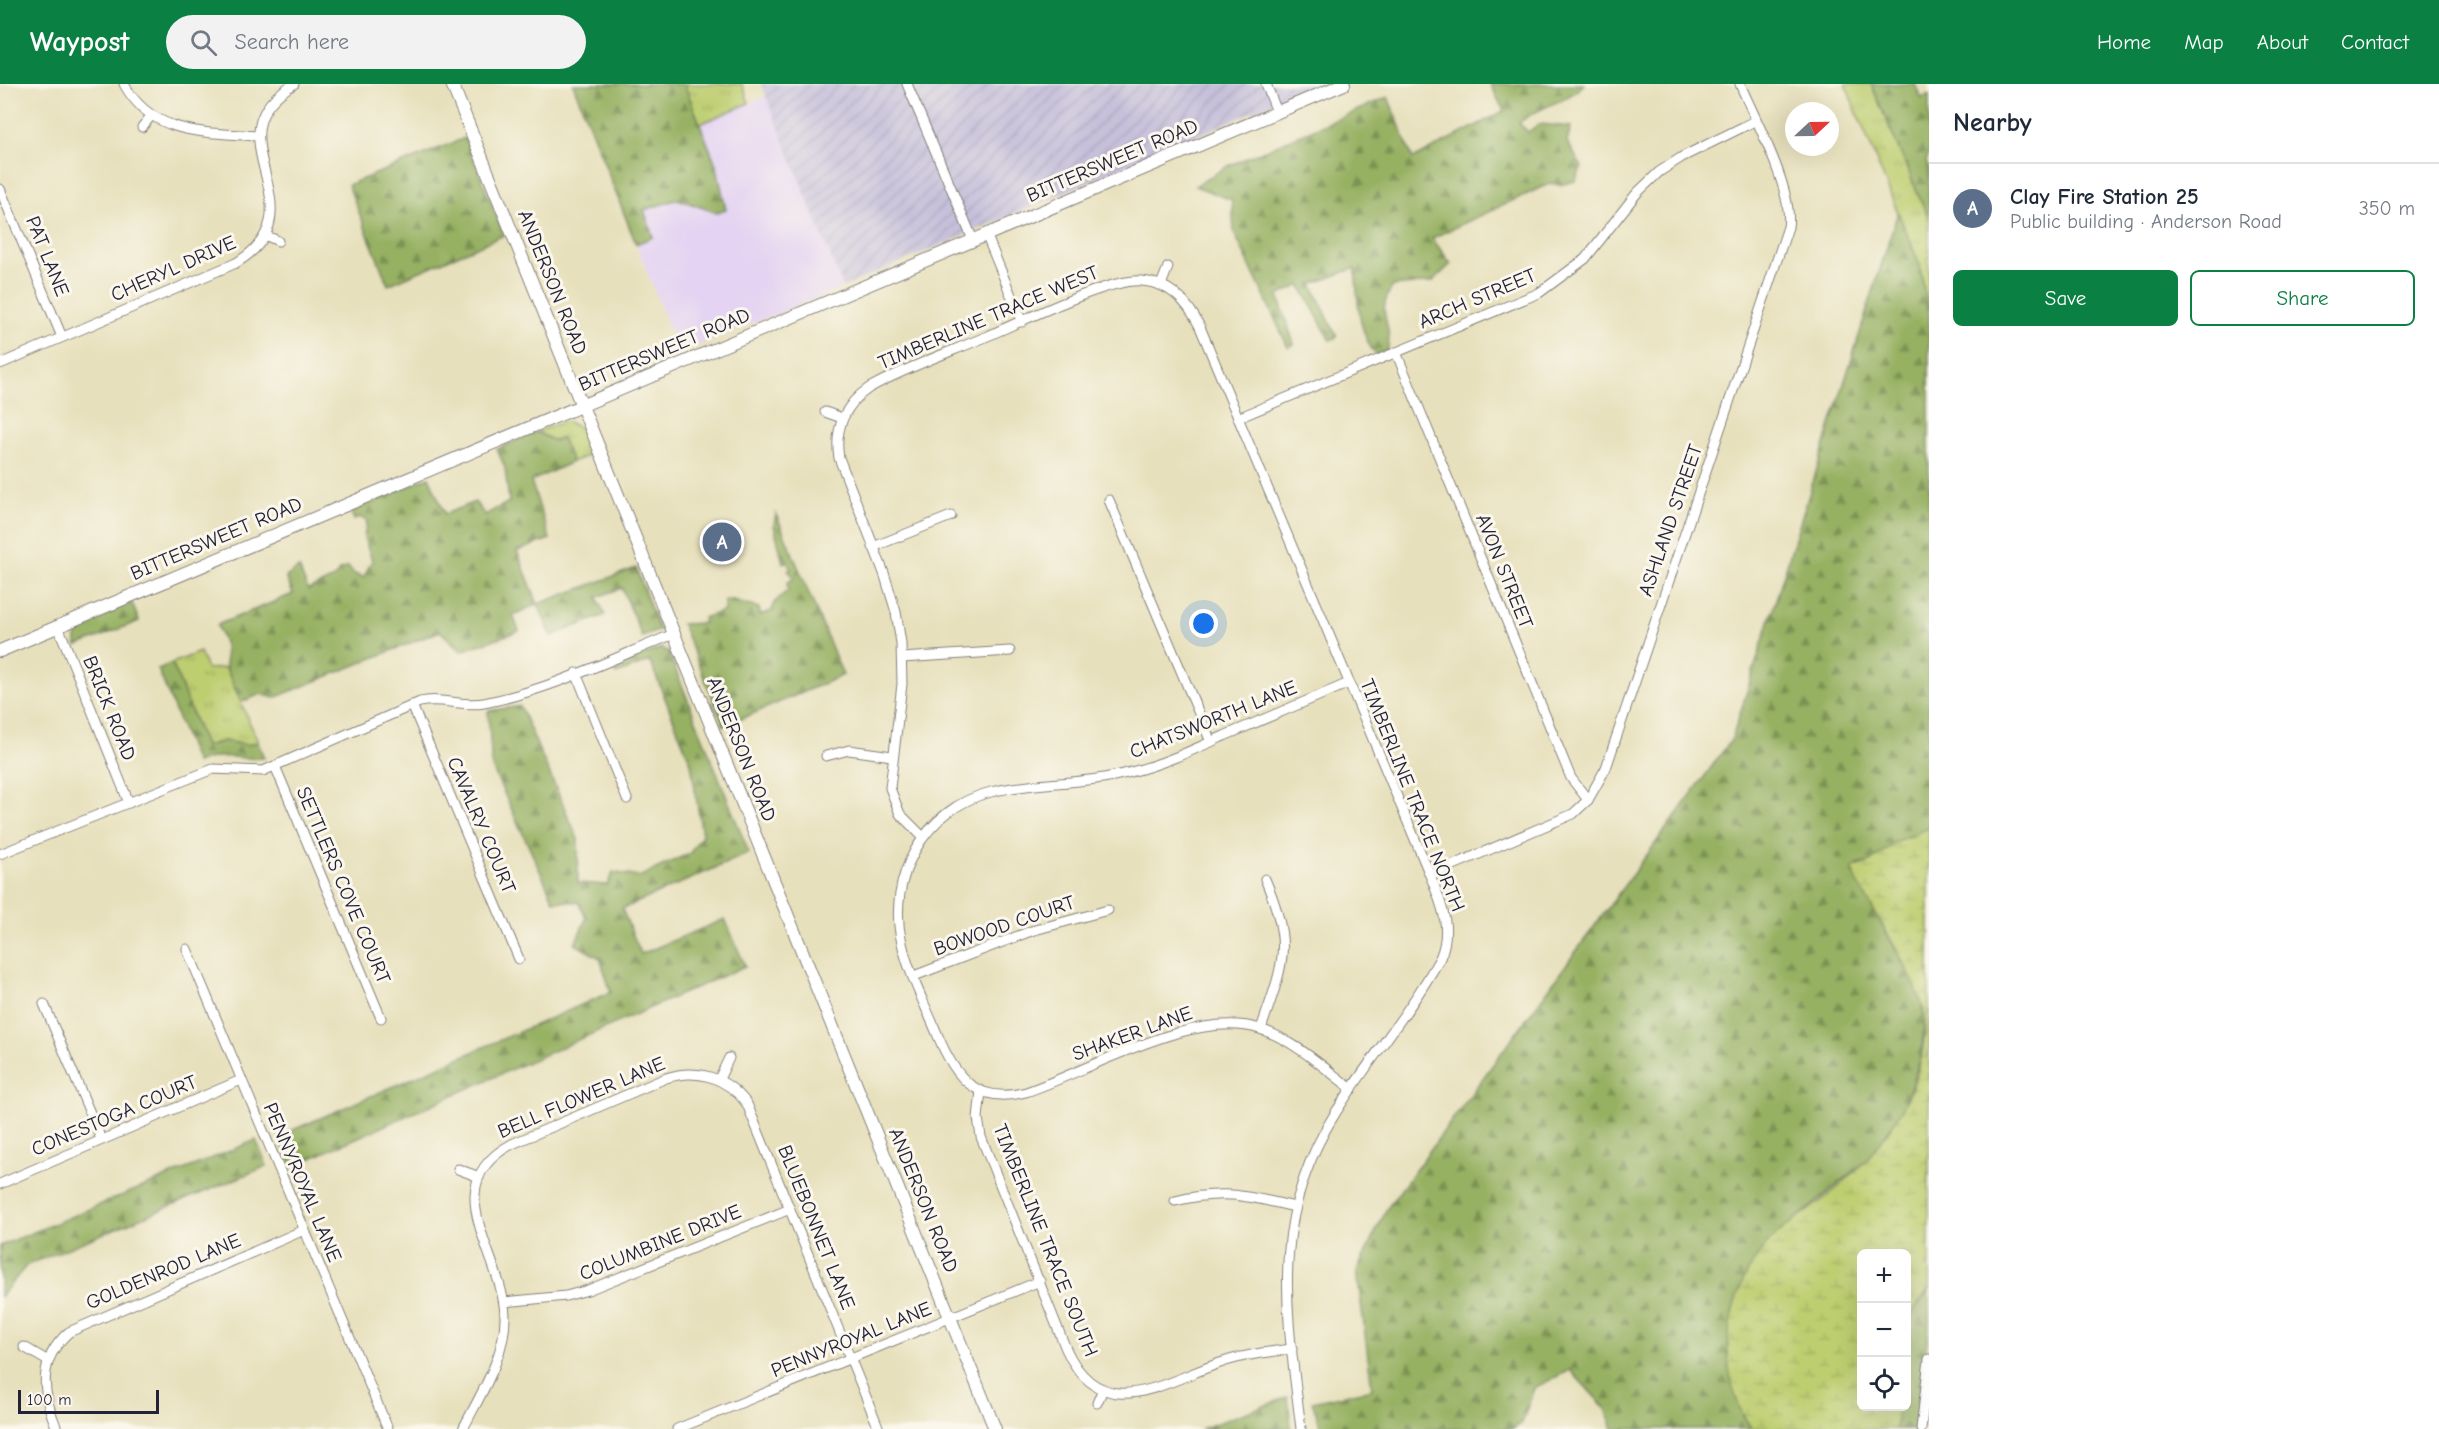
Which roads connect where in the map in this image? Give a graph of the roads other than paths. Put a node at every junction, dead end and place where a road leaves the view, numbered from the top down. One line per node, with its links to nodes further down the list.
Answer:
1 (124, 84): 9 (street)
2 (294, 84): 12 (street)
3 (452, 84): 24 (street, ANDERSON ROAD)
4 (907, 84): 16 (street)
5 (1266, 84): 8 (street)
6 (1344, 84): 8 (street, BITTERSWEET ROAD)
7 (1740, 84): 10 (street, ASHLAND STREET)
8 (1277, 112): 14 (street, BITTERSWEET ROAD)
9 (151, 116): 11 (street); 12 (street)
10 (1755, 121): 22 (street, ARCH STREET); 44 (street, ASHLAND STREET)
11 (142, 127)
12 (257, 136): 15 (street, CHERYL DRIVE)
13 (0, 189): 21 (street, PAT LANE)
14 (986, 234): 16 (street, BITTERSWEET ROAD); 20 (street)
15 (265, 235): 17 (street); 21 (street, CHERYL DRIVE)
16 (973, 240): 24 (street, BITTERSWEET ROAD)
17 (278, 241)
18 (1168, 267): 19 (street)
19 (1161, 285): 20 (street, TIMBERLINE TRACE WEST); 27 (street, TIMBERLINE TRACE NORTH)
20 (1022, 322): 26 (street, TIMBERLINE TRACE WEST)
21 (63, 337): 23 (street, CHERYL DRIVE)
22 (1396, 352): 27 (street, ARCH STREET); 44 (street, AVON STREET)
23 (0, 364)
24 (582, 405): 31 (street, BITTERSWEET ROAD); 32 (street, ANDERSON ROAD)
25 (825, 412): 26 (street)
26 (843, 418): 30 (street)
27 (1238, 418): 37 (street, TIMBERLINE TRACE NORTH)
28 (1109, 500): 39 (street)
29 (951, 516): 30 (street)
30 (873, 547): 35 (street)
31 (58, 626): 33 (street, BITTERSWEET ROAD); 45 (street, BRICK ROAD)
32 (674, 634): 36 (street); 72 (street, ANDERSON ROAD)
33 (0, 651)
34 (1010, 651): 35 (street)
35 (902, 658): 41 (street)
36 (576, 673): 38 (street); 43 (street)
37 (1349, 683): 39 (street, CHATSWORTH LANE); 48 (street, TIMBERLINE TRACE NORTH)
38 (412, 705): 42 (street); 52 (street, CAVALRY COURT)
39 (1211, 742): 46 (street, CHATSWORTH LANE)
40 (826, 756): 41 (street)
41 (892, 756): 46 (street)
42 (275, 766): 45 (street); 55 (street, SETTLERS COVE COURT)
43 (627, 800)
44 (1587, 800): 48 (street, ASHLAND STREET)
45 (129, 803): 47 (street)
46 (923, 837): 53 (street)
47 (0, 854)
48 (1430, 875): 60 (street, TIMBERLINE TRACE NORTH)
49 (1265, 879): 56 (street)
50 (1108, 910): 53 (street, BOWOOD COURT)
51 (187, 949): 58 (street, PENNYROYAL LANE)
52 (519, 959)
53 (914, 976): 61 (street)
54 (44, 1004): 62 (street)
55 (381, 1018)
56 (1261, 1029): 60 (street, SHAKER LANE); 61 (street, SHAKER LANE)
57 (729, 1058): 59 (street)
58 (242, 1080): 62 (street, CONESTOGA COURT); 69 (street, PENNYROYAL LANE)
59 (721, 1080): 64 (street, BELL FLOWER LANE); 68 (street, BLUEBONNET LANE)
60 (1352, 1089): 67 (street, TIMBERLINE TRACE NORTH)
61 (981, 1091): 70 (street, TIMBERLINE TRACE SOUTH)
62 (101, 1139): 65 (street, CONESTOGA COURT)
63 (458, 1169): 64 (street)
64 (479, 1177): 71 (street, BELL FLOWER LANE)
65 (0, 1184)
66 (1174, 1201): 67 (street)
67 (1295, 1207): 74 (street, TIMBERLINE TRACE NORTH)
68 (790, 1209): 71 (street, COLUMBINE DRIVE); 75 (street, BLUEBONNET LANE)
69 (304, 1230): 77 (street, GOLDENROD LANE); 81 (street, PENNYROYAL LANE)
70 (1040, 1281): 72 (street, PENNYROYAL LANE); 78 (street, TIMBERLINE TRACE SOUTH)
71 (504, 1302): 82 (street, BELL FLOWER LANE)
72 (951, 1318): 75 (street, PENNYROYAL LANE); 85 (street, ANDERSON ROAD)
73 (24, 1347): 77 (street)
74 (1292, 1349): 78 (street); 86 (street, TIMBERLINE TRACE NORTH)
75 (850, 1359): 83 (street, PENNYROYAL LANE); 84 (street, BLUEBONNET LANE)
76 (1929, 1359): 87 (street)
77 (48, 1361): 80 (street)
78 (1108, 1391): 79 (street)
79 (1097, 1403)
80 (57, 1429)
81 (388, 1429)
82 (463, 1429)
83 (677, 1429)
84 (879, 1429)
85 (995, 1429)
86 (1301, 1429)
87 (1921, 1429)

